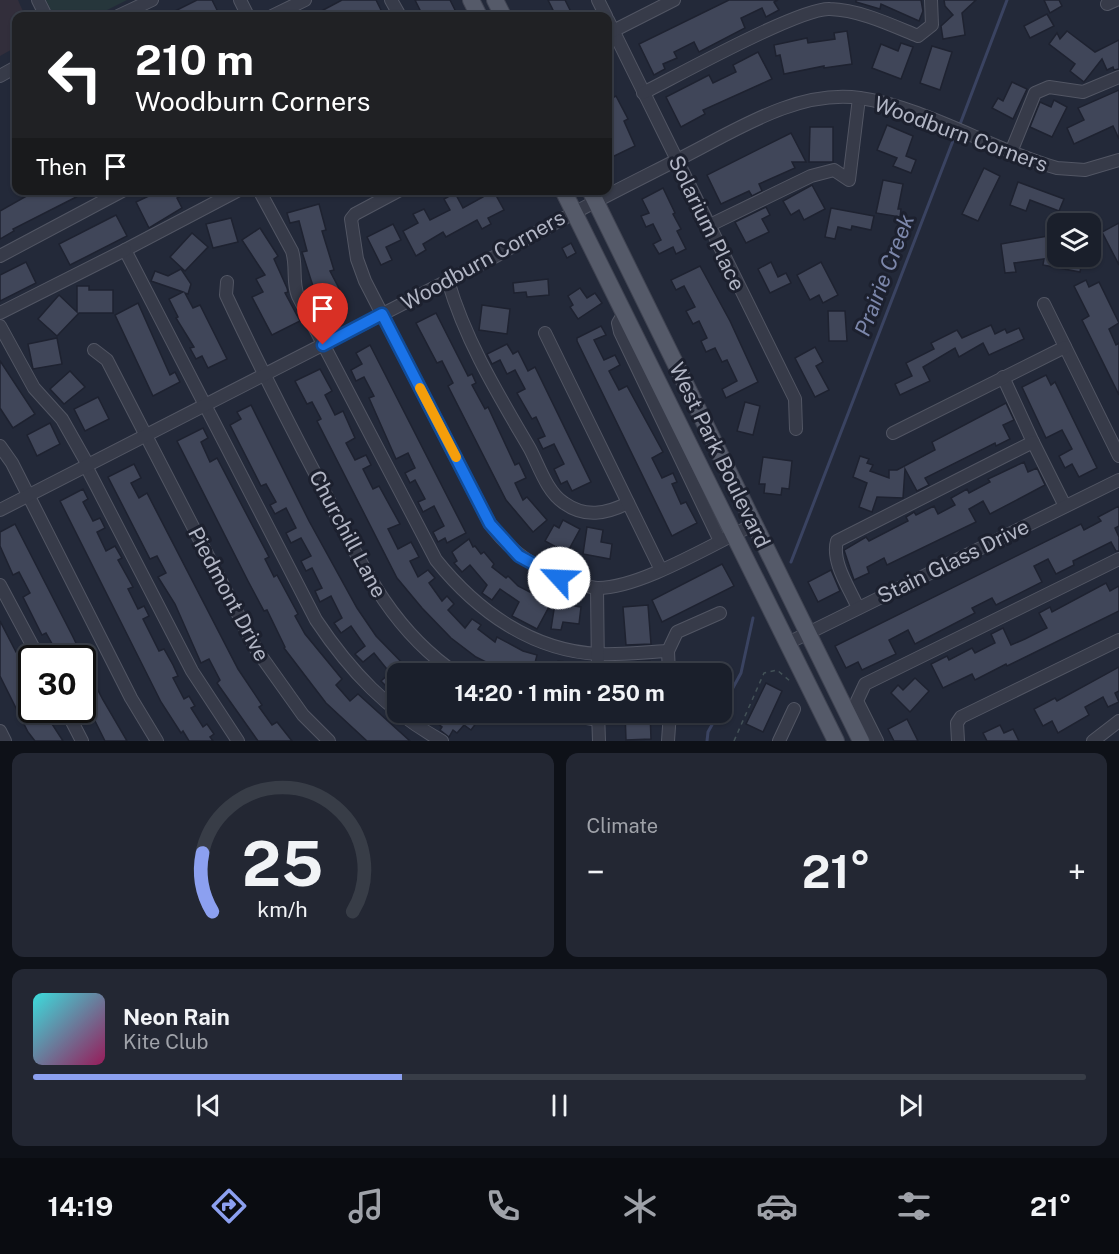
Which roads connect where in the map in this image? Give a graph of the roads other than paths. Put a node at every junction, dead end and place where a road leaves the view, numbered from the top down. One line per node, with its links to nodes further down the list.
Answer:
1 (152, 0): 5 (street)
2 (305, 0): 6 (street)
3 (674, 0): 7 (street)
4 (931, 0): 10 (street)
5 (126, 12)
6 (280, 12)
7 (612, 21)
8 (612, 28): 10 (street, Solarium Place)
9 (1119, 77): 12 (street)
10 (643, 93): 14 (street, Solarium Place)
11 (860, 98): 12 (street, Woodburn Corners); 14 (street, Woodburn Corners); 23 (street)
12 (1011, 152): 13 (street, Woodburn Corners)
13 (1119, 160)
14 (676, 161): 15 (street, Woodburn Corners); 23 (street, Solarium Place)
15 (612, 188)
16 (230, 195): 24 (street)
17 (262, 195): 33 (street)
18 (391, 195): 30 (street)
19 (565, 195): 22 (main road, West Park Boulevard)
20 (100, 196): 25 (street)
21 (592, 196): 22 (street, Woodburn Corners); 51 (main road, West Park Boulevard)
22 (573, 211): 26 (street, Woodburn Corners); 52 (main road, West Park Boulevard)
23 (708, 226): 39 (street, Solarium Place)
24 (125, 250): 29 (street); 38 (street)
25 (0, 256)
26 (448, 281): 30 (street, Woodburn Corners); 48 (street)
27 (227, 282): 36 (street, Churchill Lane)
28 (1044, 304): 34 (street)
29 (0, 313)
30 (382, 314): 33 (street, Woodburn Corners); 56 (street)
31 (0, 326): 45 (street)
32 (545, 333): 48 (street)
33 (323, 345): 36 (street, Woodburn Corners); 64 (street)
34 (1065, 346): 37 (street); 44 (street)
35 (94, 350): 41 (street, Piedmont Drive)
36 (264, 375): 38 (street, Woodburn Corners); 65 (street, Churchill Lane)
37 (1004, 378): 40 (street); 42 (street)
38 (206, 404): 41 (street, Woodburn Corners); 80 (street)
39 (796, 429)
40 (893, 433)
41 (147, 435): 45 (street, Woodburn Corners); 79 (street, Piedmont Drive)
42 (1033, 442): 49 (street); 57 (street)
43 (0, 446): 47 (street)
44 (1119, 456)
45 (87, 466): 47 (street, Woodburn Corners); 78 (street)
46 (1119, 480): 49 (street, Stain Glass Drive)
47 (28, 496): 50 (street, Woodburn Corners); 77 (street)
48 (628, 503): 54 (street)
49 (1065, 506): 57 (street, Stain Glass Drive)
50 (0, 510)
51 (755, 524): 52 (street); 59 (main road, West Park Boulevard)
52 (727, 537): 54 (street); 61 (main road, West Park Boulevard)
53 (1119, 559): 85 (street)
54 (661, 570): 56 (street)
55 (0, 585): 62 (street)
56 (597, 588): 64 (street)
57 (858, 608): 59 (street, Stain Glass Drive)
58 (720, 614): 63 (street)
59 (808, 633): 61 (street, Stain Glass Drive); 84 (main road, West Park Boulevard)
60 (1119, 640): 86 (street)
61 (788, 643): 74 (main road, West Park Boulevard)
62 (32, 645)
63 (668, 651): 64 (street); 67 (street)
64 (598, 654): 66 (street)
65 (443, 663)
66 (598, 663)
67 (669, 663)
68 (794, 709): 83 (street)
69 (1119, 721): 87 (street)
70 (73, 723): 76 (street)
71 (598, 723): 81 (street)
72 (669, 723): 82 (street)
73 (0, 731): 75 (street)
74 (831, 739)
75 (5, 741)
76 (82, 741)
77 (157, 741)
78 (238, 741)
79 (329, 741)
80 (442, 741)
81 (599, 741)
82 (668, 741)
83 (780, 741)
84 (861, 741)
85 (878, 741)
86 (958, 741)
87 (1093, 741)

